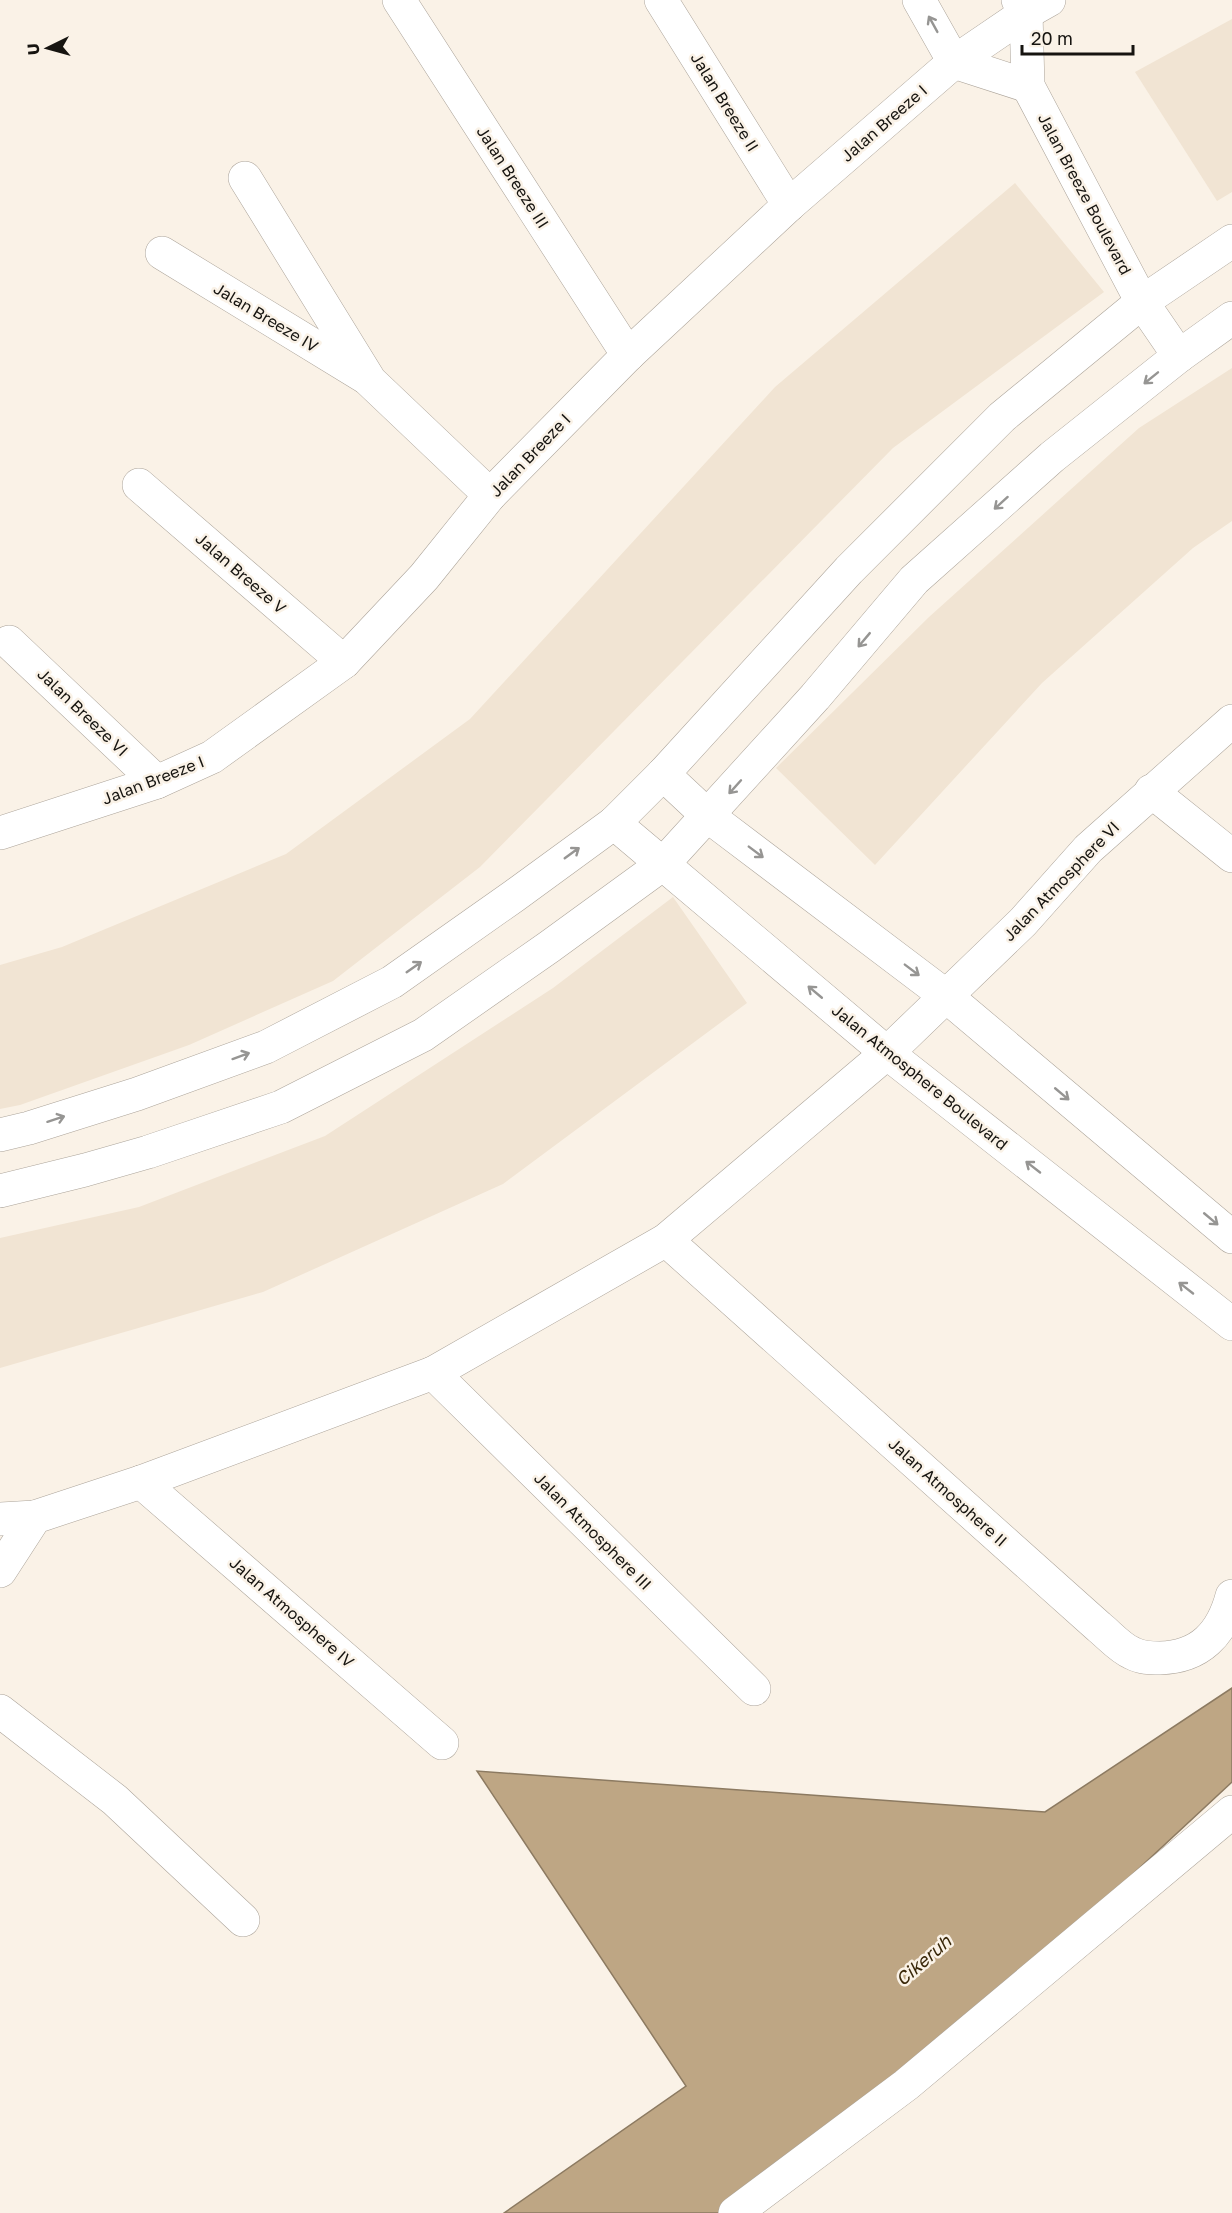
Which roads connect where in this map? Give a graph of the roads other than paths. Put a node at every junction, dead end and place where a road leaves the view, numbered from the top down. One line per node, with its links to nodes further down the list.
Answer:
1 (399, 0): 13 (street, Jalan Breeze III)
2 (662, 0): 8 (street, Jalan Breeze II)
3 (919, 0): 5 (street, one-way to 3)
4 (1031, 4): 5 (street, Jalan Breeze I); 6 (street, Jalan Breeze Boulevard)
5 (954, 62): 6 (street); 8 (street, Jalan Breeze I)
6 (1028, 86): 11 (street, Jalan Breeze Boulevard)
7 (245, 178): 15 (street, Jalan Breeze IV)
8 (789, 205): 13 (street, Jalan Breeze I)
9 (1232, 241): 11 (street)
10 (162, 253): 15 (street, Jalan Breeze IV)
11 (1142, 302): 14 (street, Jalan Breeze Boulevard); 21 (street)
12 (1232, 318): 14 (street)
13 (628, 355): 17 (street, Jalan Breeze I)
14 (1179, 356): 24 (street, one-way to 24)
15 (370, 381): 17 (street, Jalan Breeze IV)
16 (139, 485): 19 (street, Jalan Breeze V)
17 (490, 495): 19 (street, Jalan Breeze I)
18 (9, 642): 22 (street, Jalan Breeze VI)
19 (344, 662): 22 (street, Jalan Breeze I)
20 (1232, 721): 23 (street, Jalan Atmosphere VI)
21 (663, 774): 24 (street); 25 (street)
22 (157, 782): 26 (street, Jalan Breeze I)
23 (1151, 791): 27 (street); 29 (street, Jalan Atmosphere VI)
24 (708, 816): 28 (street); 29 (street, one-way to 29)
25 (614, 823): 28 (street, Jalan Atmosphere Boulevard); 31 (street, one-way to 25)
26 (0, 833)
27 (1232, 856)
28 (663, 864): 30 (street, Jalan Atmosphere Boulevard, one-way to 28); 32 (street)
29 (946, 996): 30 (street, Jalan Atmosphere VI); 33 (street, one-way to 33)
30 (887, 1053): 34 (street, Jalan Atmosphere VI); 35 (street, Jalan Atmosphere Boulevard, one-way to 30)
31 (0, 1135)
32 (0, 1191)
33 (1232, 1237)
34 (666, 1240): 36 (street, Jalan Atmosphere VI); 41 (street, Jalan Atmosphere II)
35 (1232, 1324)
36 (433, 1373): 37 (street, Jalan Atmosphere VI); 42 (street, Jalan Atmosphere III)
37 (141, 1482): 38 (street, Jalan Atmosphere VI); 44 (street, Jalan Atmosphere IV)
38 (35, 1517): 39 (street, Jalan Atmosphere VI); 40 (street)
39 (0, 1520)
40 (0, 1570)
41 (1232, 1596)
42 (754, 1689)
43 (0, 1711): 46 (street)
44 (442, 1743)
45 (1232, 1812): 47 (street)
46 (243, 1920)
47 (735, 2213)

